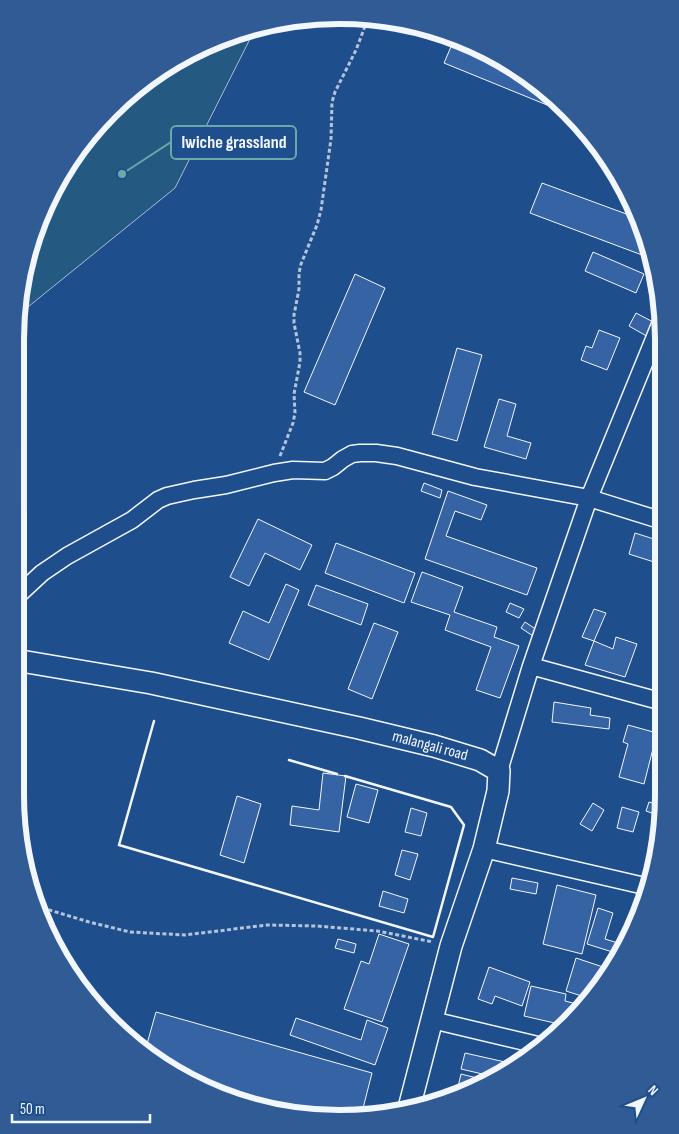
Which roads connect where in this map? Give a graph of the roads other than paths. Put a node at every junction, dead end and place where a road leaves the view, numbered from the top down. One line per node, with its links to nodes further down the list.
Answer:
1 (655, 356): 2 (street)
2 (589, 498): 3 (street); 4 (street); 6 (street)
3 (655, 519)
4 (24, 590)
5 (24, 662): 8 (street, malangali road)
6 (531, 666): 7 (street); 8 (street)
7 (655, 700)
8 (499, 771): 9 (street)
9 (484, 849): 10 (street); 11 (street)
10 (641, 885)
11 (432, 1020): 12 (street); 13 (street)
12 (533, 1044)
13 (411, 1102)

